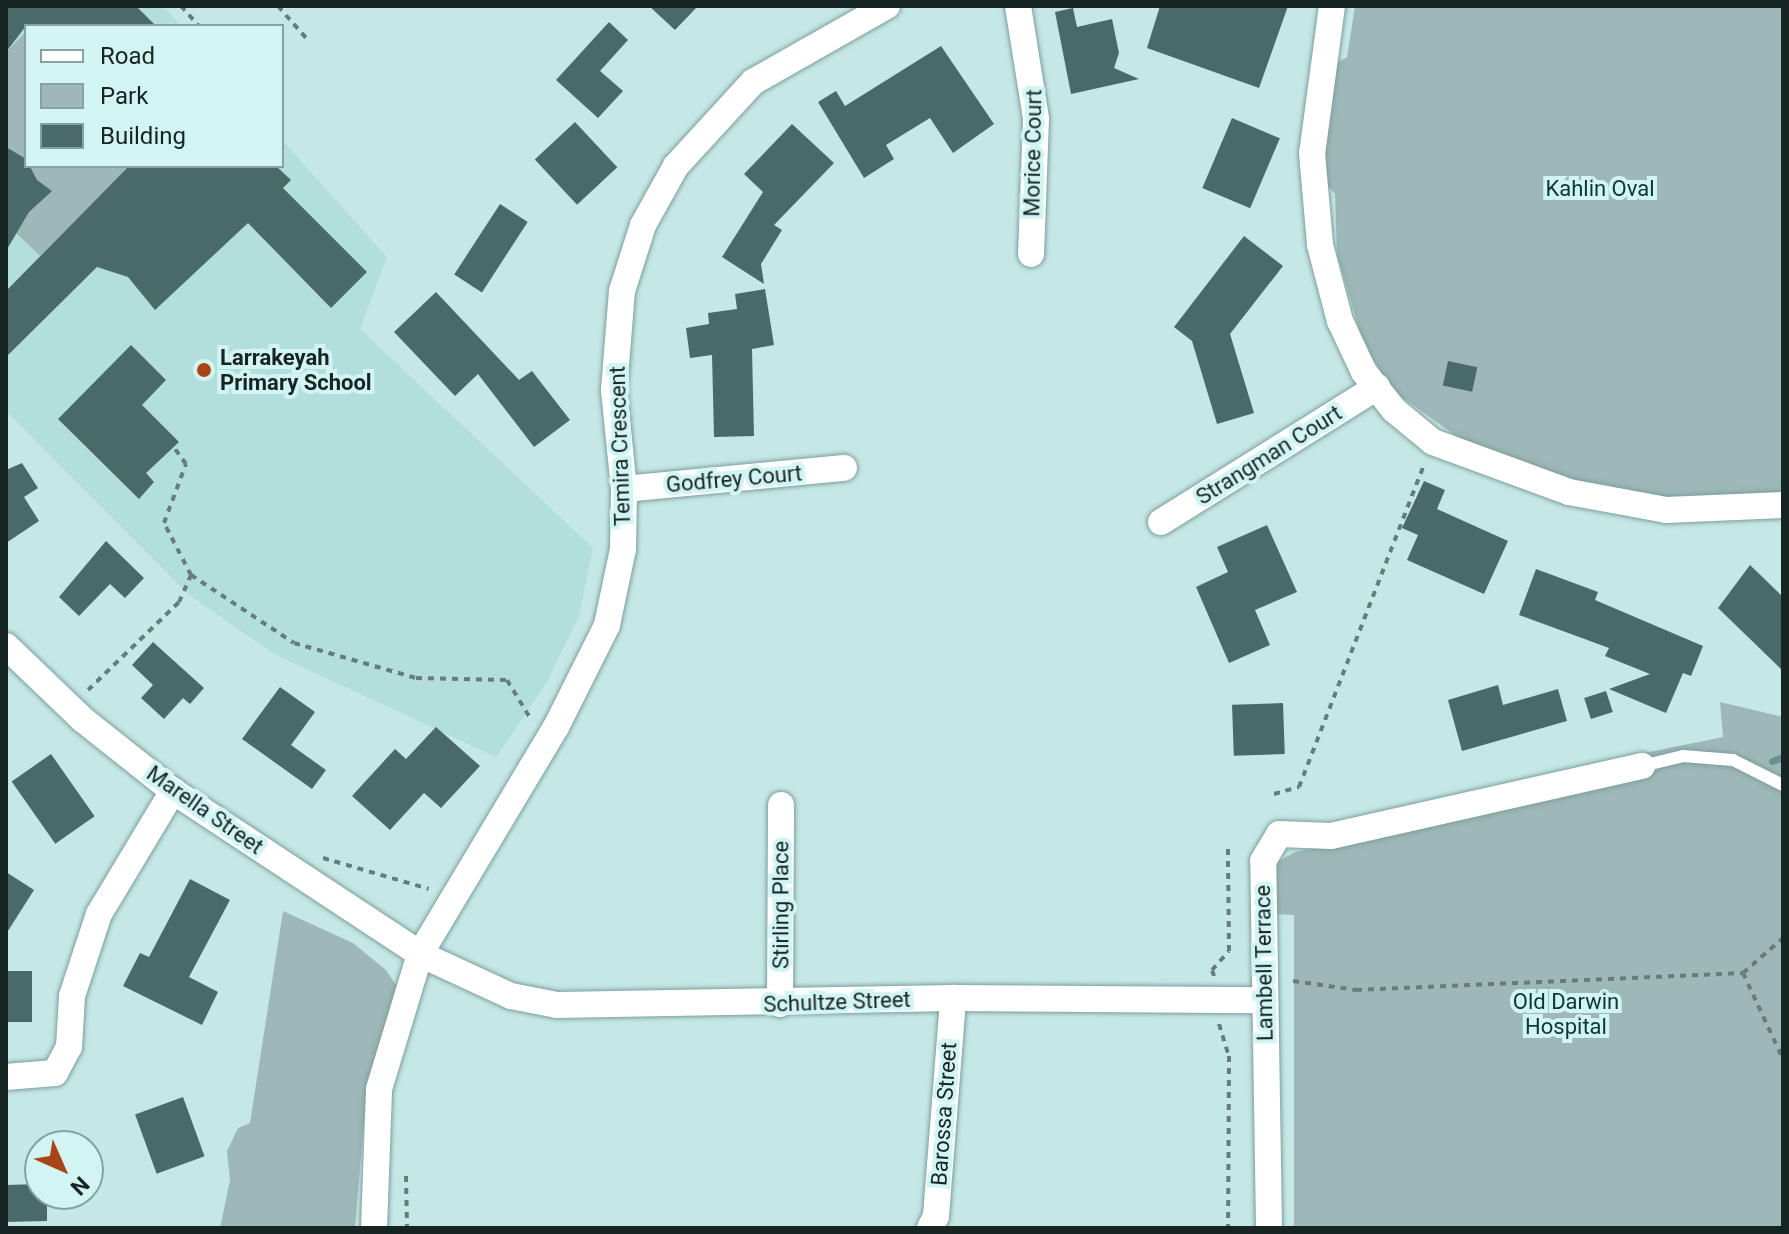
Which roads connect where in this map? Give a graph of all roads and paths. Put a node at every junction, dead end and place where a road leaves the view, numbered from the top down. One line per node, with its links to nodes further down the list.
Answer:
1 (181, 6): 6 (path)
2 (278, 6): 7 (path)
3 (887, 6): 13 (street, Temira Crescent)
4 (1018, 6): 8 (street, Morice Court)
5 (1332, 6): 9 (street)
6 (197, 24)
7 (307, 39)
8 (1031, 254)
9 (1377, 387): 14 (street); 15 (street, Strangman Court)
10 (175, 449): 16 (path)
11 (1426, 460): 23 (path)
12 (844, 468): 13 (street, Godfrey Court)
13 (624, 489): 19 (street, Temira Crescent)
14 (1783, 505)
15 (1161, 522)
16 (191, 575): 18 (path); 19 (path)
17 (6, 646): 22 (street, Marella Street)
18 (98, 702)
19 (552, 736): 27 (street, Temira Crescent)
20 (1642, 766): 21 (lane); 34 (street, Lambell Terrace)
21 (1783, 785)
22 (173, 791): 29 (street, Marella Street); 38 (street)
23 (1274, 794)
24 (781, 805): 35 (street, Stirling Place)
25 (1228, 849): 32 (path)
26 (315, 856): 27 (path)
27 (451, 902): 29 (street, Temira Crescent)
28 (1783, 938): 30 (path)
29 (420, 954): 35 (street, Schultze Street); 40 (street, Temira Crescent)
30 (1743, 973): 31 (path); 37 (path)
31 (1293, 981)
32 (1216, 989)
33 (953, 998): 34 (street, Schultze Street); 35 (street, Schultze Street); 42 (street, Barossa Street)
34 (1264, 1000): 44 (street, Lambell Terrace)
35 (780, 1004)
36 (1218, 1019): 43 (path)
37 (1783, 1059)
38 (6, 1077)
39 (406, 1176): 41 (path)
40 (374, 1228)
41 (407, 1228)
42 (930, 1228)
43 (1228, 1228)
44 (1269, 1228)

